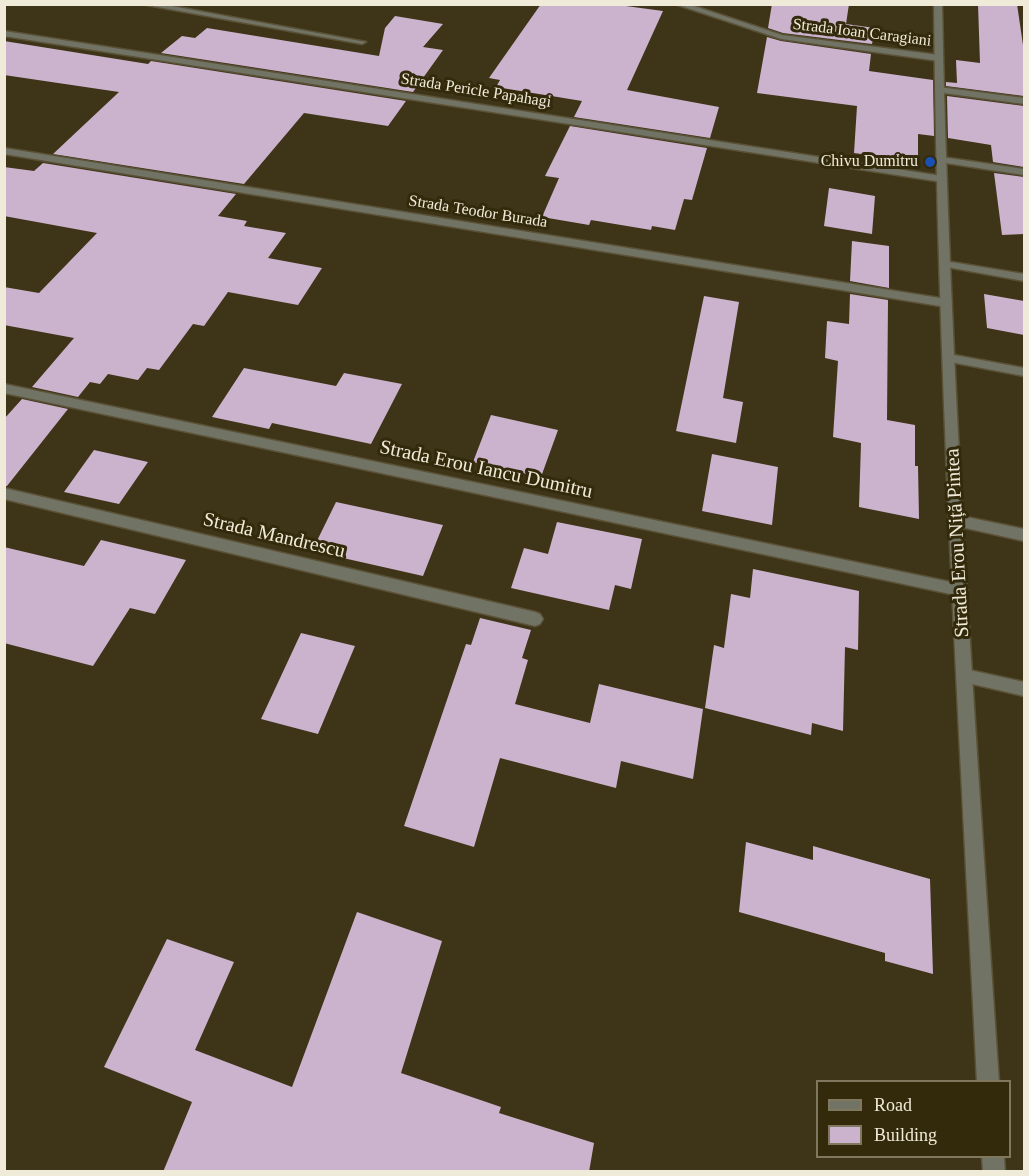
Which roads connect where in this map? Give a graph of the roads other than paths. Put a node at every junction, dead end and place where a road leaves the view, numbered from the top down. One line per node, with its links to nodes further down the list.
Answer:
1 (145, 4): 5 (street)
2 (679, 4): 6 (street, Strada Ioan Caragiani)
3 (938, 4): 6 (street, Strada Erou Niță Pintea)
4 (4, 33): 12 (street, Strada Pericle Papahagi)
5 (362, 42)
6 (939, 58): 7 (street, Strada Erou Niță Pintea)
7 (939, 90): 8 (street); 10 (street, Strada Erou Niță Pintea)
8 (1024, 101)
9 (4, 151): 15 (street, Strada Teodor Burada)
10 (942, 160): 11 (street); 12 (street, Strada Erou Niță Pintea)
11 (1024, 172)
12 (942, 179): 13 (street, Strada Erou Niță Pintea)
13 (945, 264): 14 (street); 15 (street, Strada Erou Niță Pintea)
14 (1024, 278)
15 (946, 303): 16 (street, Strada Erou Niță Pintea)
16 (949, 358): 17 (street); 20 (street, Strada Erou Niță Pintea)
17 (1024, 372)
18 (4, 388): 22 (street, Strada Erou Iancu Dumitru)
19 (4, 493): 23 (street, Strada Mandrescu)
20 (957, 521): 21 (street); 22 (street, Strada Erou Niță Pintea)
21 (1024, 535)
22 (960, 590): 24 (street, Strada Erou Niță Pintea)
23 (535, 619)
24 (965, 676): 25 (street); 26 (street, Strada Erou Niță Pintea)
25 (1024, 689)
26 (988, 1080)

